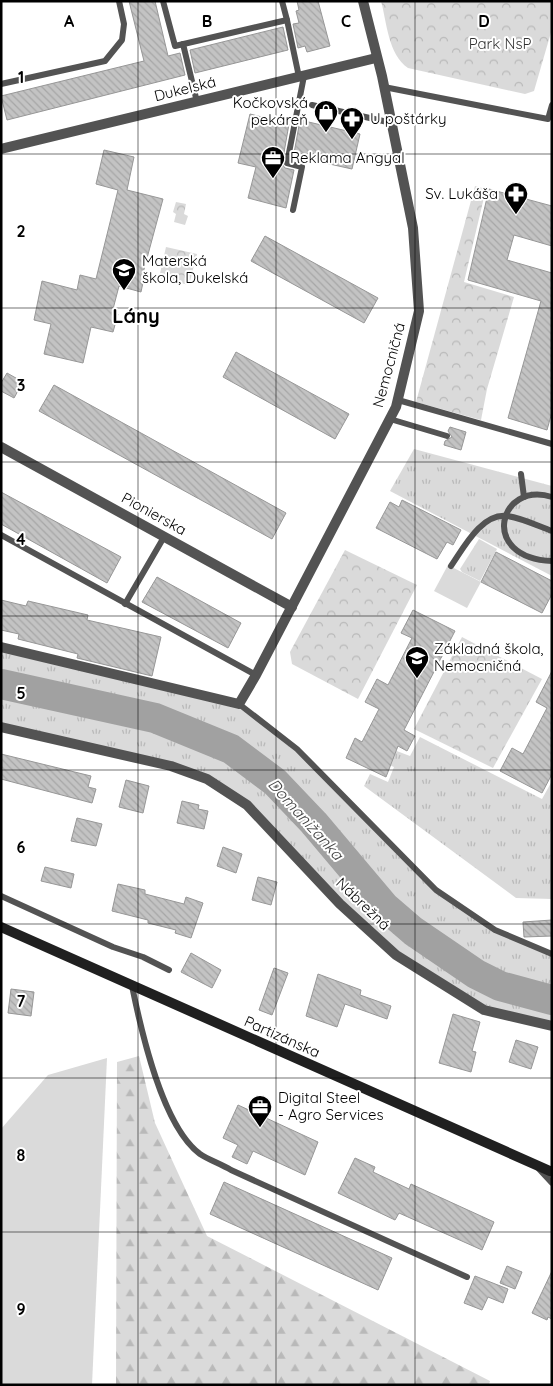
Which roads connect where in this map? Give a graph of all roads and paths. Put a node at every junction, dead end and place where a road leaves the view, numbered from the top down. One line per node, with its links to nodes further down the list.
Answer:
1 (163, 1): 6 (lane)
2 (282, 1): 5 (lane)
3 (363, 1): 7 (street, Nemocničná)
4 (120, 2): 9 (lane)
5 (287, 20): 6 (lane); 8 (lane)
6 (183, 44): 11 (lane)
7 (376, 58): 8 (street, Dukelská); 10 (street, Nemocničná)
8 (302, 76): 11 (street, Dukelská); 16 (lane)
9 (1, 84)
10 (384, 87): 13 (lane); 14 (street, Nemocničná)
11 (197, 102): 15 (street, Dukelská)
12 (312, 105): 14 (lane)
13 (552, 105)
14 (392, 123): 17 (street, Nemocničná)
15 (1, 150)
16 (292, 210)
17 (398, 400): 18 (street, Nemocničná); 20 (lane)
18 (390, 419): 19 (lane); 32 (street, Nemocničná)
19 (447, 436)
20 (552, 444)
21 (1, 447): 28 (street, Pionierska)
22 (521, 474): 23 (lane)
23 (524, 497): 24 (lane); 25 (lane)
24 (552, 497)
25 (506, 516): 26 (lane); 29 (lane); 30 (lane)
26 (552, 531)
27 (1, 535): 31 (lane)
28 (164, 537): 31 (lane); 32 (street, Pionierska)
29 (552, 561)
30 (451, 566)
31 (125, 604): 34 (lane)
32 (292, 607): 34 (street, Nemocničná)
33 (1, 647): 35 (street)
34 (256, 675): 35 (street, Nemocničná)
35 (239, 704): 39 (lane)
36 (1, 727): 42 (street, Nábrežná)
37 (1, 896): 40 (lane)
38 (1, 927): 41 (main road, Partizánska)
39 (552, 954)
40 (170, 970)
41 (132, 986): 43 (main road, Partizánska); 46 (lane)
42 (552, 1026)
43 (537, 1166): 44 (main road, Partizánska); 45 (lane)
44 (552, 1172)
45 (552, 1183)
46 (467, 1277)

